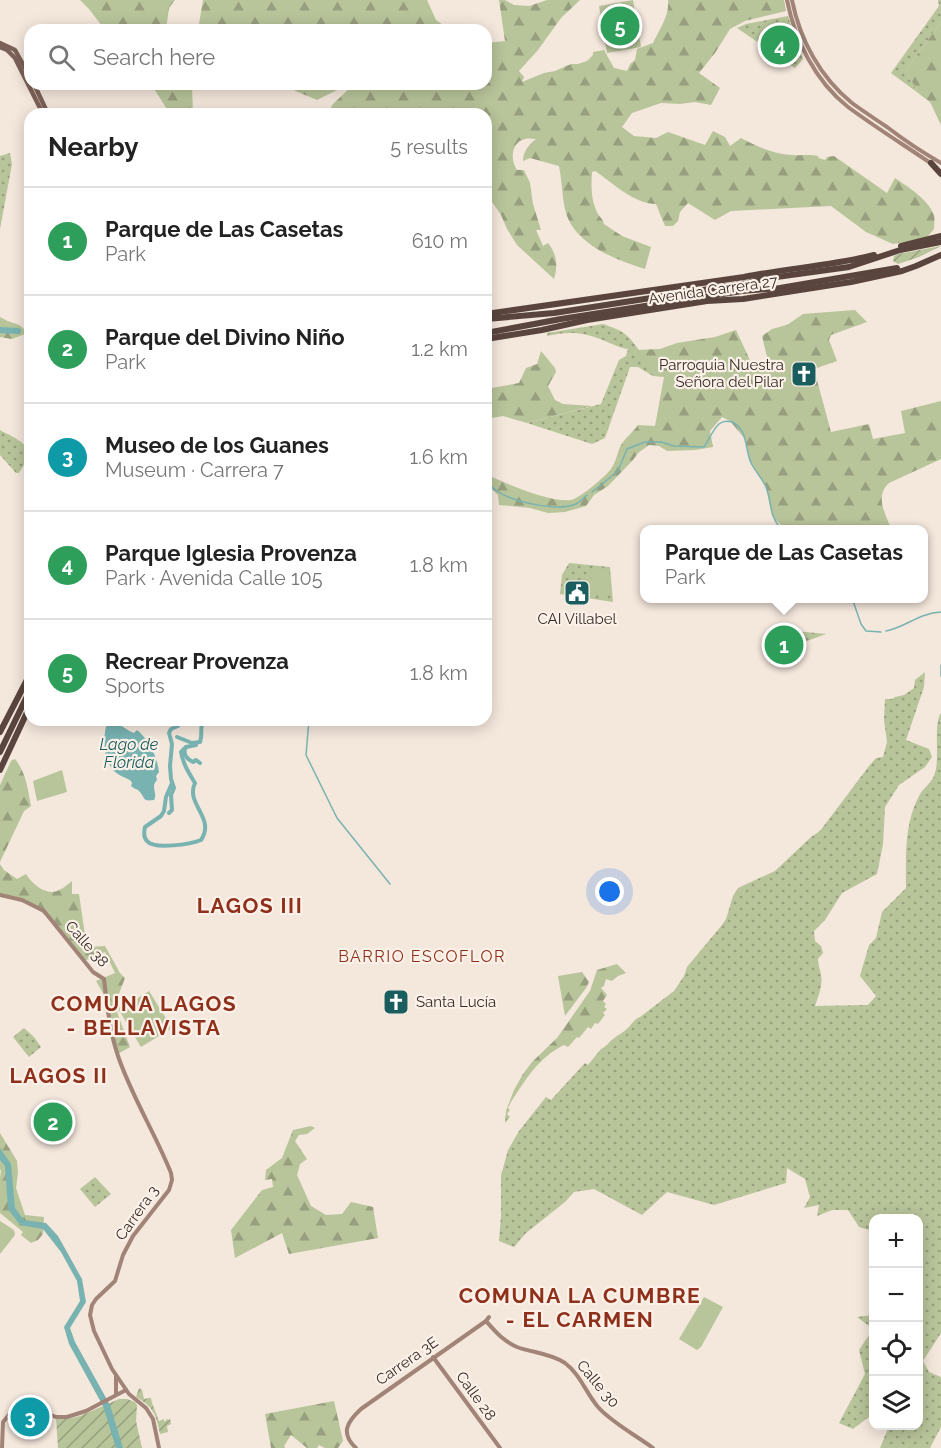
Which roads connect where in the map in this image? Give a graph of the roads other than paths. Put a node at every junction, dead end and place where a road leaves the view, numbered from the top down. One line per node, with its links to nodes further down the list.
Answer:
1 (787, 0): 11 (main road)
2 (792, 0): 10 (main road)
3 (0, 45): 4 (main road); 5 (main road)
4 (23, 64)
5 (24, 76)
6 (31, 90): 8 (main road)
7 (37, 90): 9 (main road)
8 (40, 108)
9 (45, 108)
10 (941, 163)
11 (931, 164): 12 (highway)
12 (941, 172)
13 (941, 236): 16 (highway, Avenida Carrera 27)
14 (941, 242): 17 (highway)
15 (941, 253): 18 (highway); 19 (highway, Avenida Carrera 27)
16 (814, 266): 17 (highway); 20 (highway, Avenida Carrera 27)
17 (849, 267): 21 (highway)
18 (824, 280): 19 (highway); 24 (highway)
19 (812, 288): 25 (highway, Avenida Carrera 27)
20 (564, 303): 21 (highway); 22 (highway, Avenida Carrera 27)
21 (595, 306): 23 (highway)
22 (492, 313)
23 (492, 319)
24 (492, 332)
25 (492, 338)
26 (24, 686): 29 (highway)
27 (24, 702): 30 (highway)
28 (24, 719): 31 (highway)
29 (0, 732)
30 (0, 752)
31 (0, 770)
32 (0, 895): 33 (main road, Calle 38)
33 (171, 1173): 36 (main road, Carrera 3)
34 (487, 1319): 35 (main road, Carrera 3E); 44 (main road, Calle 30)
35 (433, 1357): 42 (main road, Carrera 3E); 43 (main road, Calle 28)
36 (116, 1375): 37 (main road, Carrera 3); 38 (main road)
37 (125, 1390): 38 (main road); 39 (main road, Carrera 3)
38 (117, 1395): 39 (main road); 40 (main road)
39 (135, 1400): 41 (main road, Carrera 3)
40 (2, 1448)
41 (159, 1448)
42 (356, 1448)
43 (500, 1448)
44 (653, 1448)

